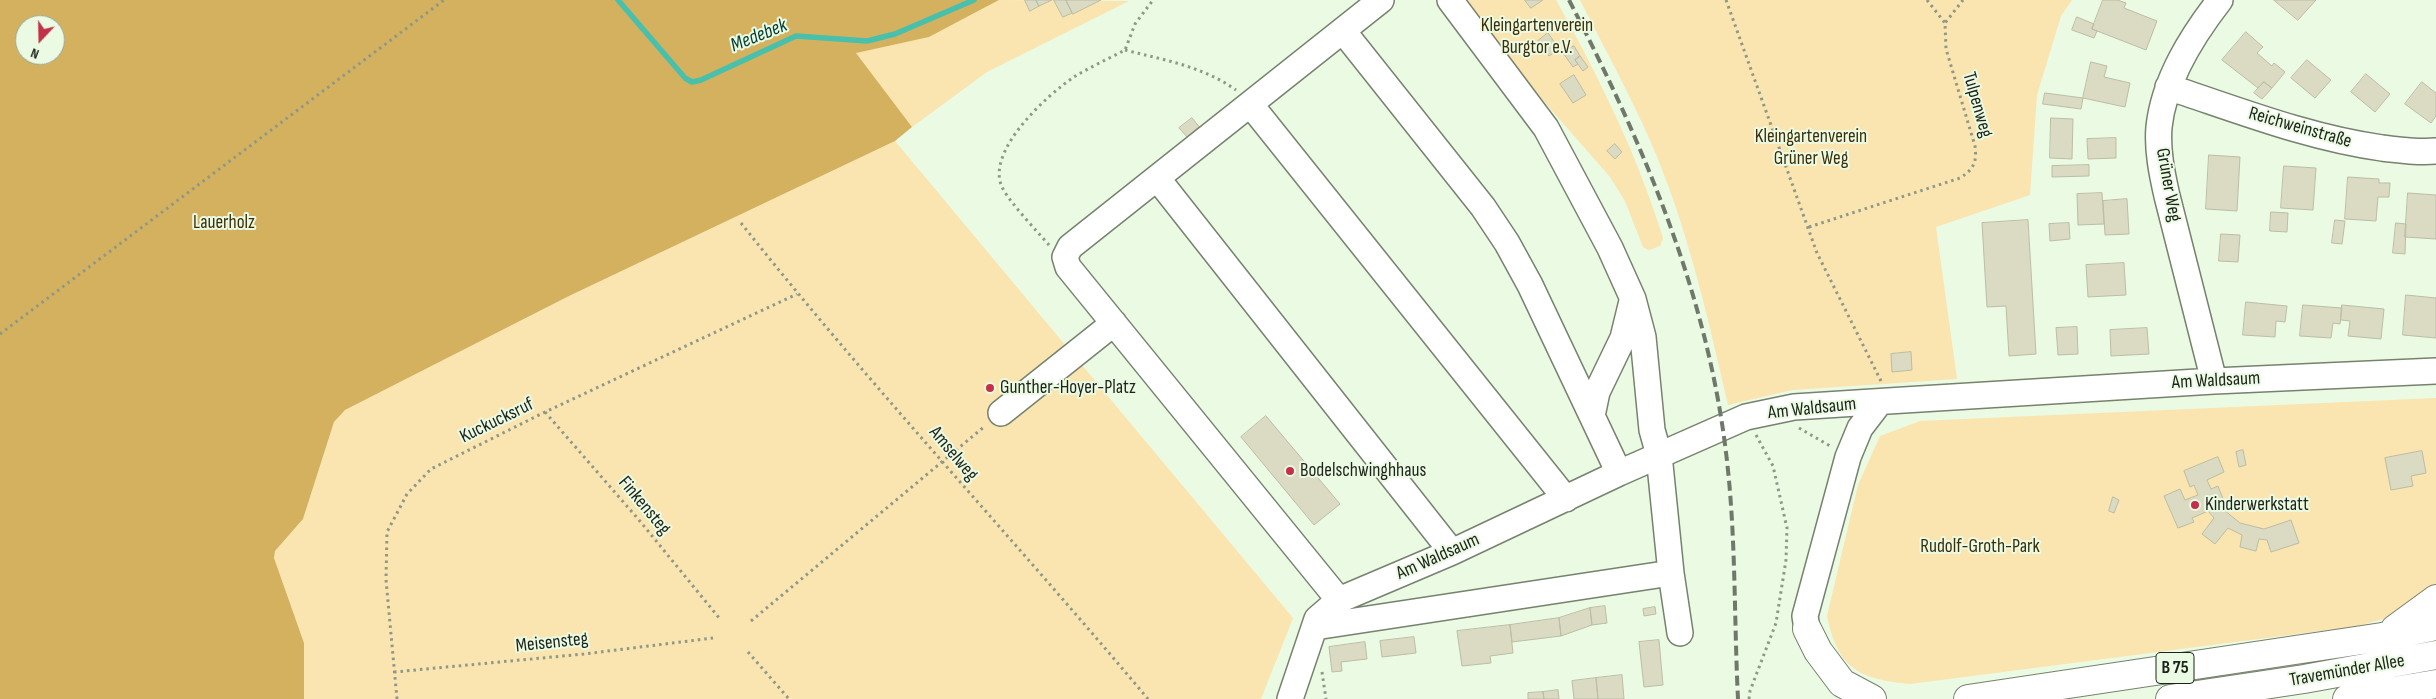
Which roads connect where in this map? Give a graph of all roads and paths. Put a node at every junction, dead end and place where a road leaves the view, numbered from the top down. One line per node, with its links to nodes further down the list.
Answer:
1 (444, 0): 22 (path)
2 (1153, 0): 11 (path)
3 (1382, 0): 10 (street)
4 (1450, 0): 20 (street)
5 (1726, 0): 17 (path)
6 (1927, 0): 9 (path)
7 (1963, 0): 9 (path)
8 (2220, 0): 12 (street, Grüner Weg)
9 (1945, 23): 17 (path, Tulpenweg)
10 (1343, 30): 13 (street); 29 (street)
11 (1124, 50): 13 (path); 18 (path)
12 (2168, 87): 14 (street, Reichweinstraße); 24 (street, Grüner Weg)
13 (1250, 104): 15 (street); 34 (street)
14 (2436, 151)
15 (1156, 178): 18 (street); 35 (street)
16 (741, 223): 19 (path, Amselweg)
17 (1808, 227): 25 (path)
18 (1065, 258): 21 (street)
19 (797, 294): 26 (path, Kuckucksruf); 32 (path, Amselweg)
20 (1633, 299): 29 (street); 30 (street)
21 (1114, 322): 27 (street); 38 (street)
22 (0, 334)
23 (2436, 371): 24 (street, Am Waldsaum)
24 (2214, 381): 25 (street, Am Waldsaum)
25 (1885, 402): 28 (street, Am Waldsaum); 31 (street)
26 (544, 412): 39 (path, Finkensteg); 49 (path, Kuckucksruf)
27 (1001, 413): 32 (path)
28 (1758, 414): 30 (street, Am Waldsaum); 31 (path); 55 (path)
29 (1592, 416): 33 (street)
30 (1658, 455): 33 (street, Am Waldsaum); 36 (street)
31 (1848, 457): 43 (street)
32 (940, 462): 40 (path); 53 (path, Amselweg)
33 (1619, 473): 34 (street, Am Waldsaum)
34 (1566, 499): 35 (street, Am Waldsaum)
35 (1452, 552): 38 (street, Am Waldsaum)
36 (1672, 573): 42 (street); 44 (street)
37 (2436, 599): 45 (highway, B 75)
38 (1339, 600): 42 (street, Am Waldsaum)
39 (720, 619)
40 (751, 621)
41 (2436, 626): 45 (highway)
42 (1315, 627): 54 (street, Am Waldsaum)
43 (1806, 629): 56 (highway)
44 (1680, 633)
45 (2382, 637): 57 (highway, B 75)
46 (713, 638): 49 (path, Meisensteg)
47 (748, 652): 52 (path)
48 (2436, 654): 58 (highway, Travemünder Allee)
49 (394, 672): 51 (path, Kuckucksruf)
50 (2436, 684): 59 (highway, Travemünder Allee)
51 (397, 699)
52 (789, 699)
53 (1148, 699)
54 (1290, 699)
55 (1749, 699)
56 (1872, 699)
57 (1968, 699)
58 (2170, 699)
59 (2347, 699)

